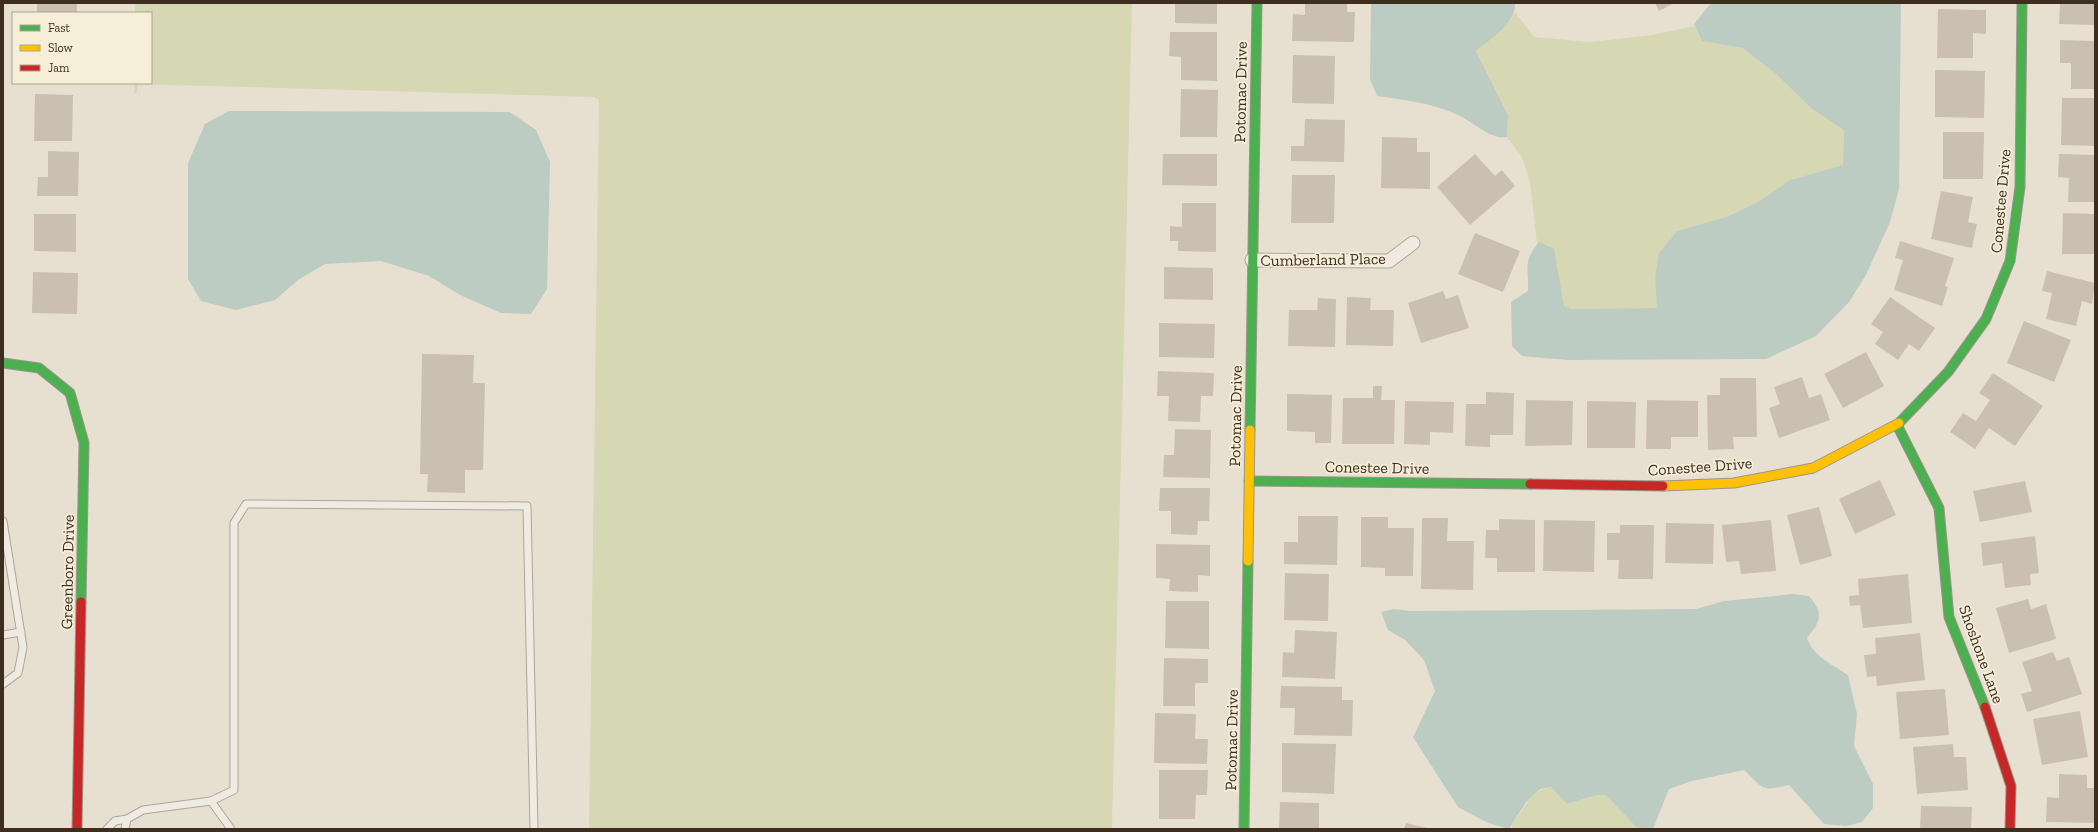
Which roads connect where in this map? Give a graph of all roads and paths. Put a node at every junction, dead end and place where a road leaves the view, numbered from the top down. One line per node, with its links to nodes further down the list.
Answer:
1 (1257, 3): 4 (street, Potomac Drive)
2 (2022, 3): 6 (street, Conestee Drive)
3 (1412, 243): 4 (street, Cumberland Place)
4 (1252, 260): 7 (street, Potomac Drive)
5 (3, 363): 15 (street, Greenboro Drive)
6 (1896, 425): 7 (street, Conestee Drive); 21 (street, Shoshone Lane)
7 (1249, 481): 20 (street, Potomac Drive)
8 (3, 521): 9 (lane)
9 (6, 552): 10 (lane)
10 (20, 632): 11 (lane); 12 (lane)
11 (3, 635)
12 (3, 684)
13 (211, 801): 14 (lane); 18 (lane); 19 (lane)
14 (127, 819): 16 (lane); 17 (lane)
15 (77, 829)
16 (107, 829)
17 (125, 829)
18 (231, 829)
19 (534, 829)
20 (1244, 829)
21 (2010, 829)

